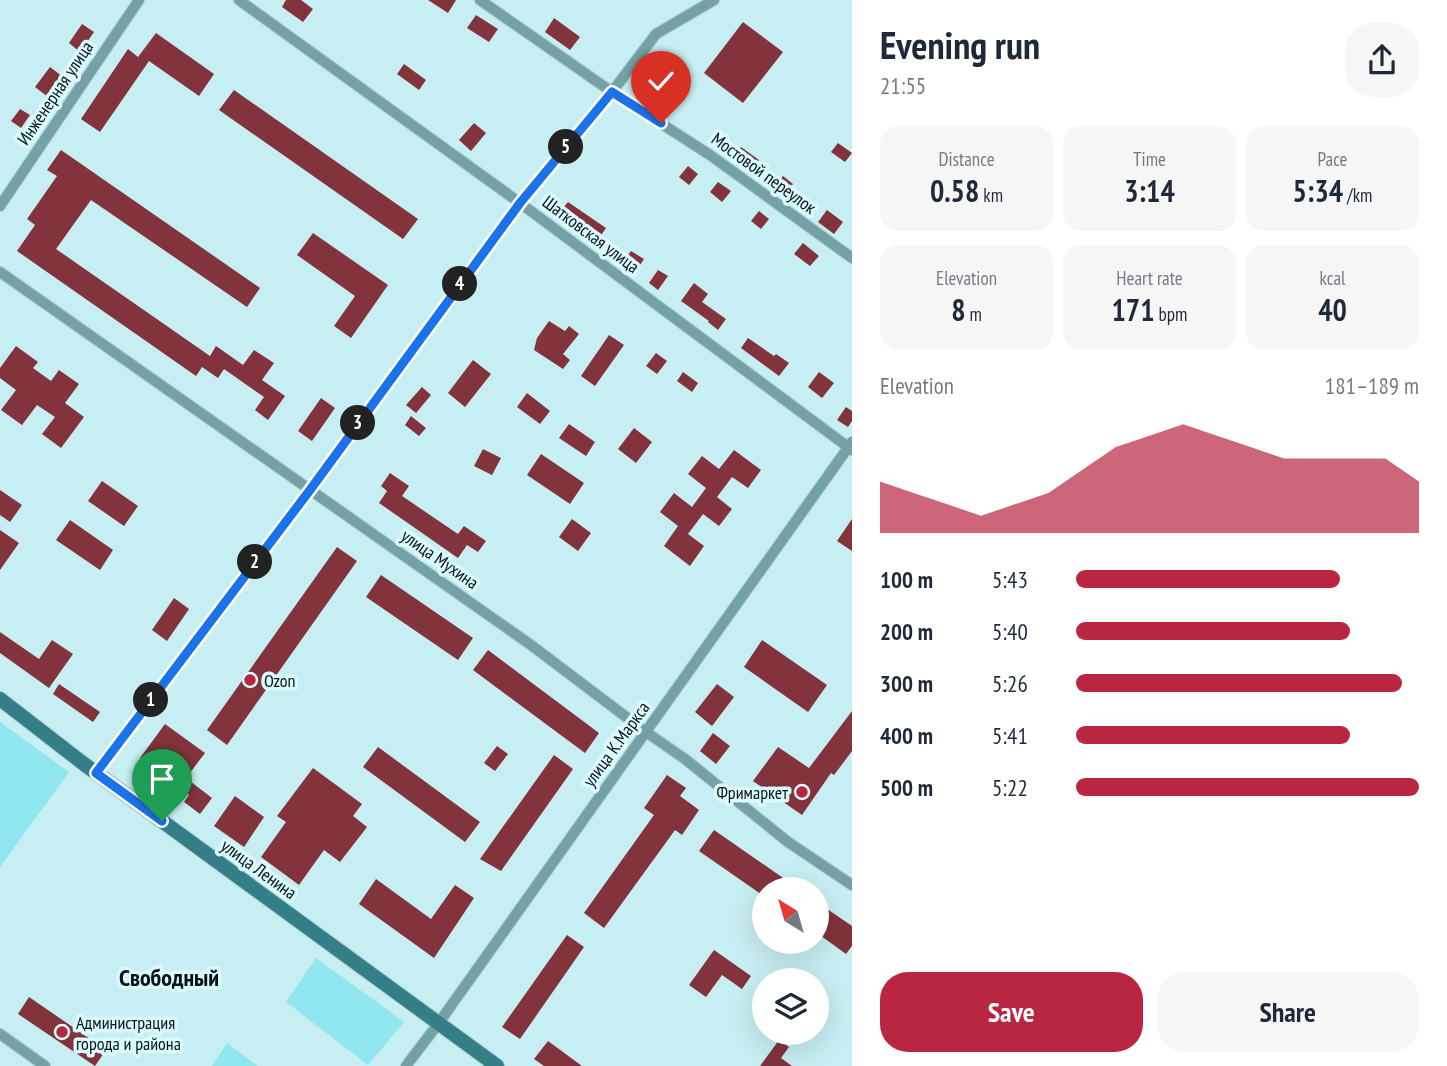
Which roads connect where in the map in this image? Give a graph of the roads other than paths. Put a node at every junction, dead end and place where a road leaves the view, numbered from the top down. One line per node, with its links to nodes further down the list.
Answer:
1 (139, 0): 7 (street, Инженерная улица)
2 (239, 0): 6 (street, Шатковская улица)
3 (480, 0): 5 (street, Мостовой переулок)
4 (714, 0): 5 (street)
5 (612, 92): 6 (street); 8 (street, Мостовой переулок)
6 (520, 203): 10 (street, Шатковская улица); 11 (street)
7 (0, 206)
8 (852, 258)
9 (0, 272): 11 (street, улица Мухина)
10 (851, 446): 13 (street, улица К.Маркса)
11 (310, 490): 13 (street, улица Мухина); 14 (street)
12 (0, 699): 14 (main road, улица Ленина)
13 (646, 732): 15 (street, улица Мухина); 16 (street, улица К.Маркса)
14 (96, 773): 16 (main road, улица Ленина)
15 (852, 886)
16 (438, 1024): 19 (street, улица К.Маркса); 20 (main road, улица Ленина)
17 (0, 1034): 18 (street)
18 (45, 1066)
19 (406, 1066)
20 (497, 1066)

